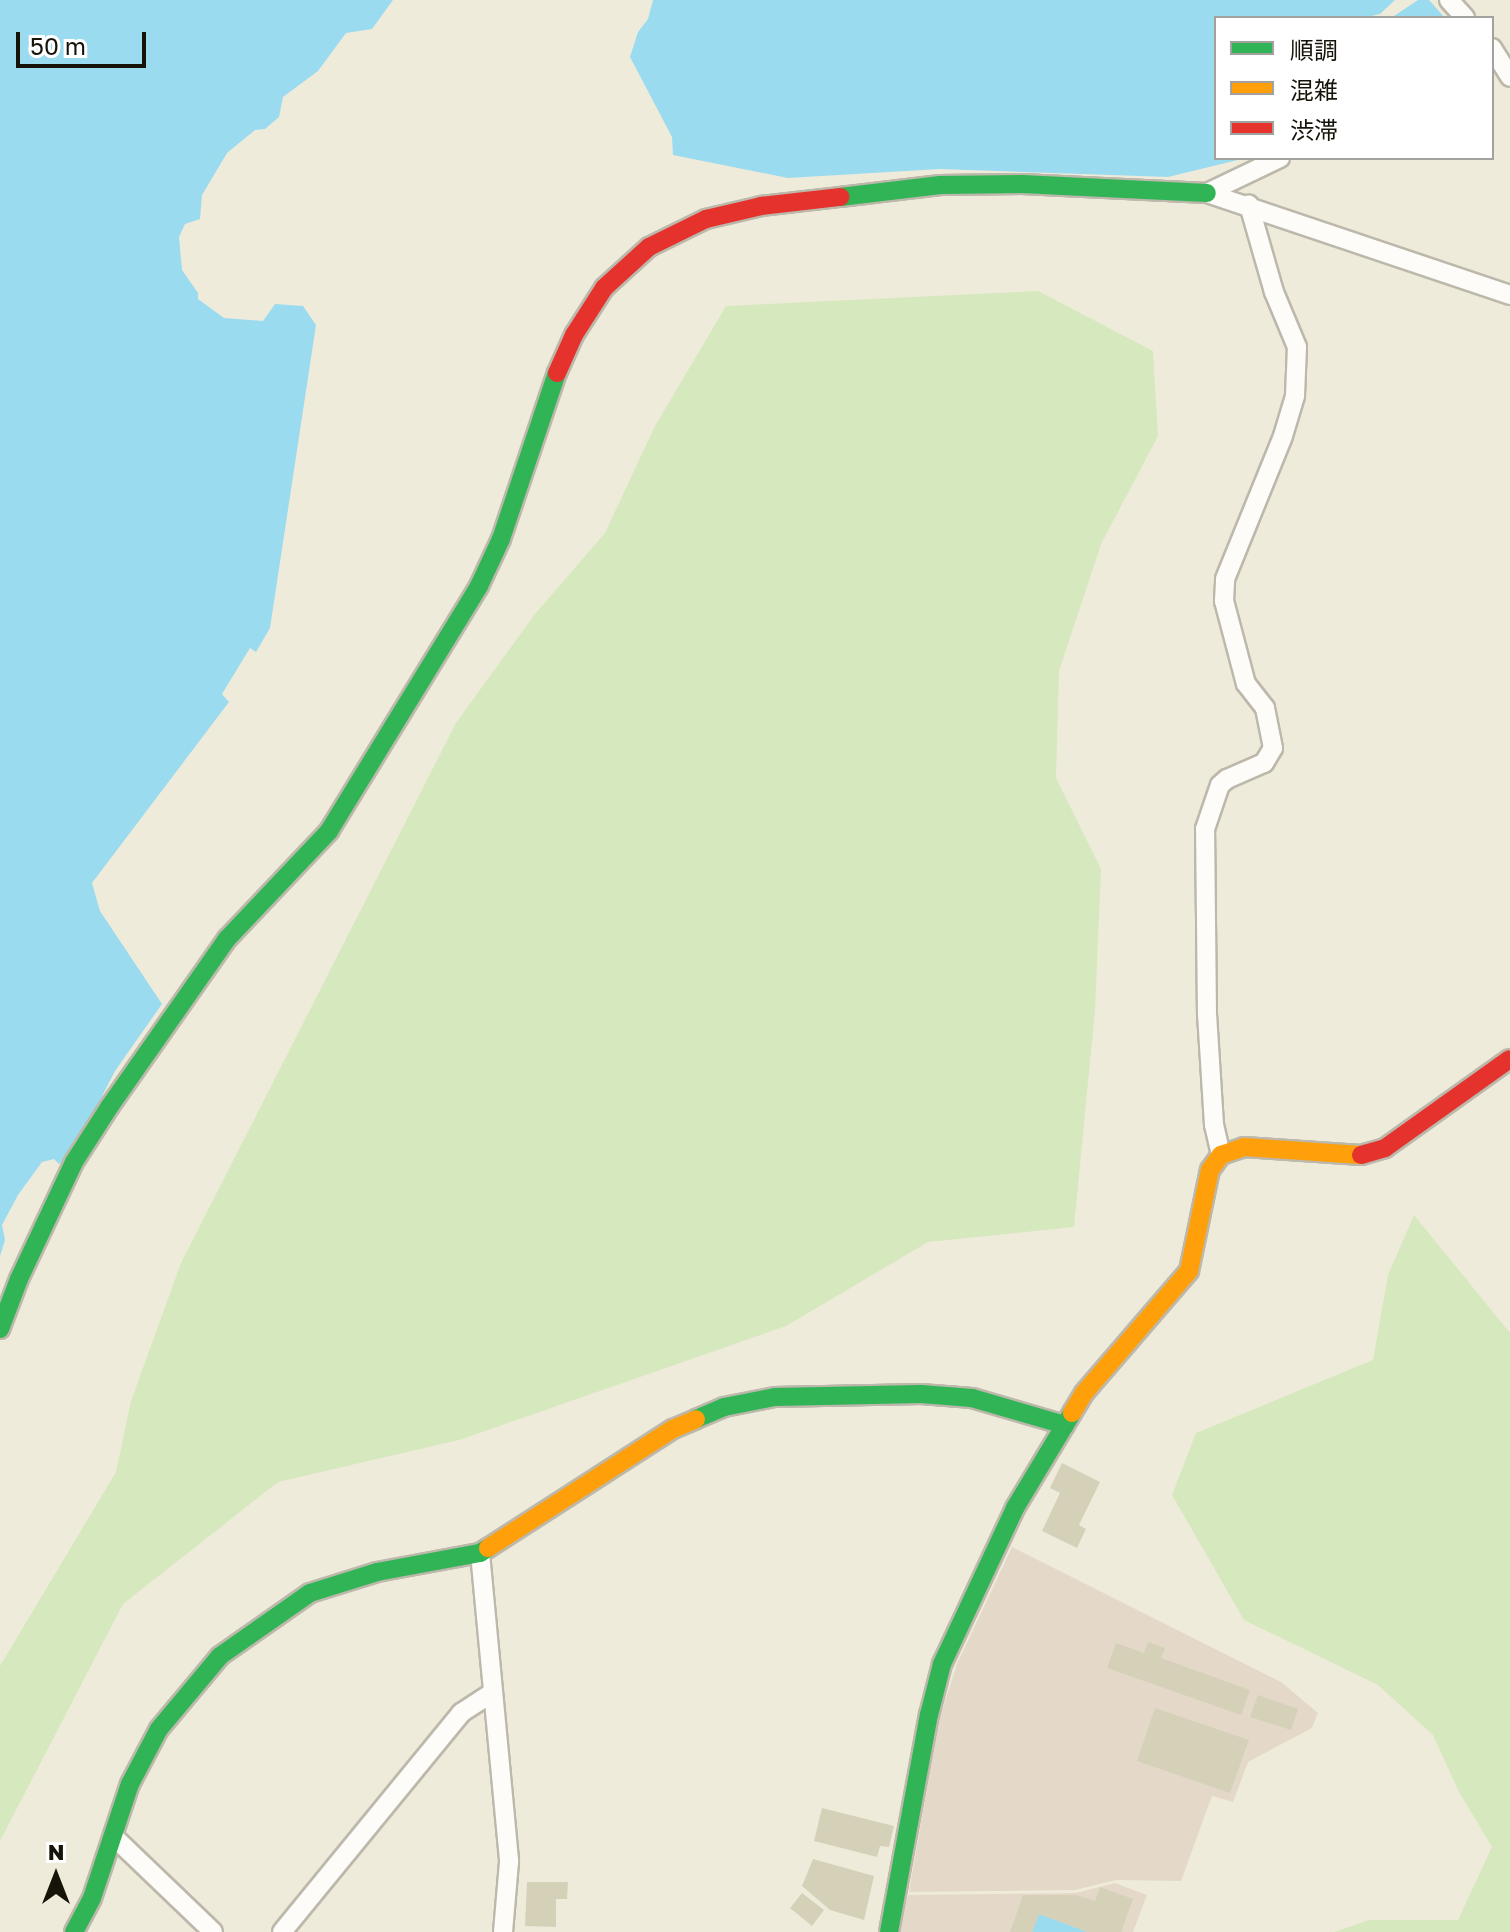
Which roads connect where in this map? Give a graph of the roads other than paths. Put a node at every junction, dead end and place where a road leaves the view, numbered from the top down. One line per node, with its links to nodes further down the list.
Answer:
1 (1449, 0): 2 (street)
2 (1463, 16)
3 (1499, 56): 4 (street)
4 (1510, 77)
5 (1276, 160): 6 (street)
6 (1207, 193): 7 (street); 11 (street)
7 (1249, 205): 8 (street); 10 (street)
8 (1510, 295)
9 (1510, 1059): 10 (street)
10 (1221, 1155): 12 (street)
11 (0, 1329)
12 (1065, 1425): 13 (street); 20 (street)
13 (480, 1553): 14 (street); 15 (street)
14 (492, 1693): 18 (street); 19 (street)
15 (114, 1837): 16 (street); 17 (street)
16 (74, 1932)
17 (213, 1932)
18 (282, 1932)
19 (503, 1932)
20 (889, 1932)

